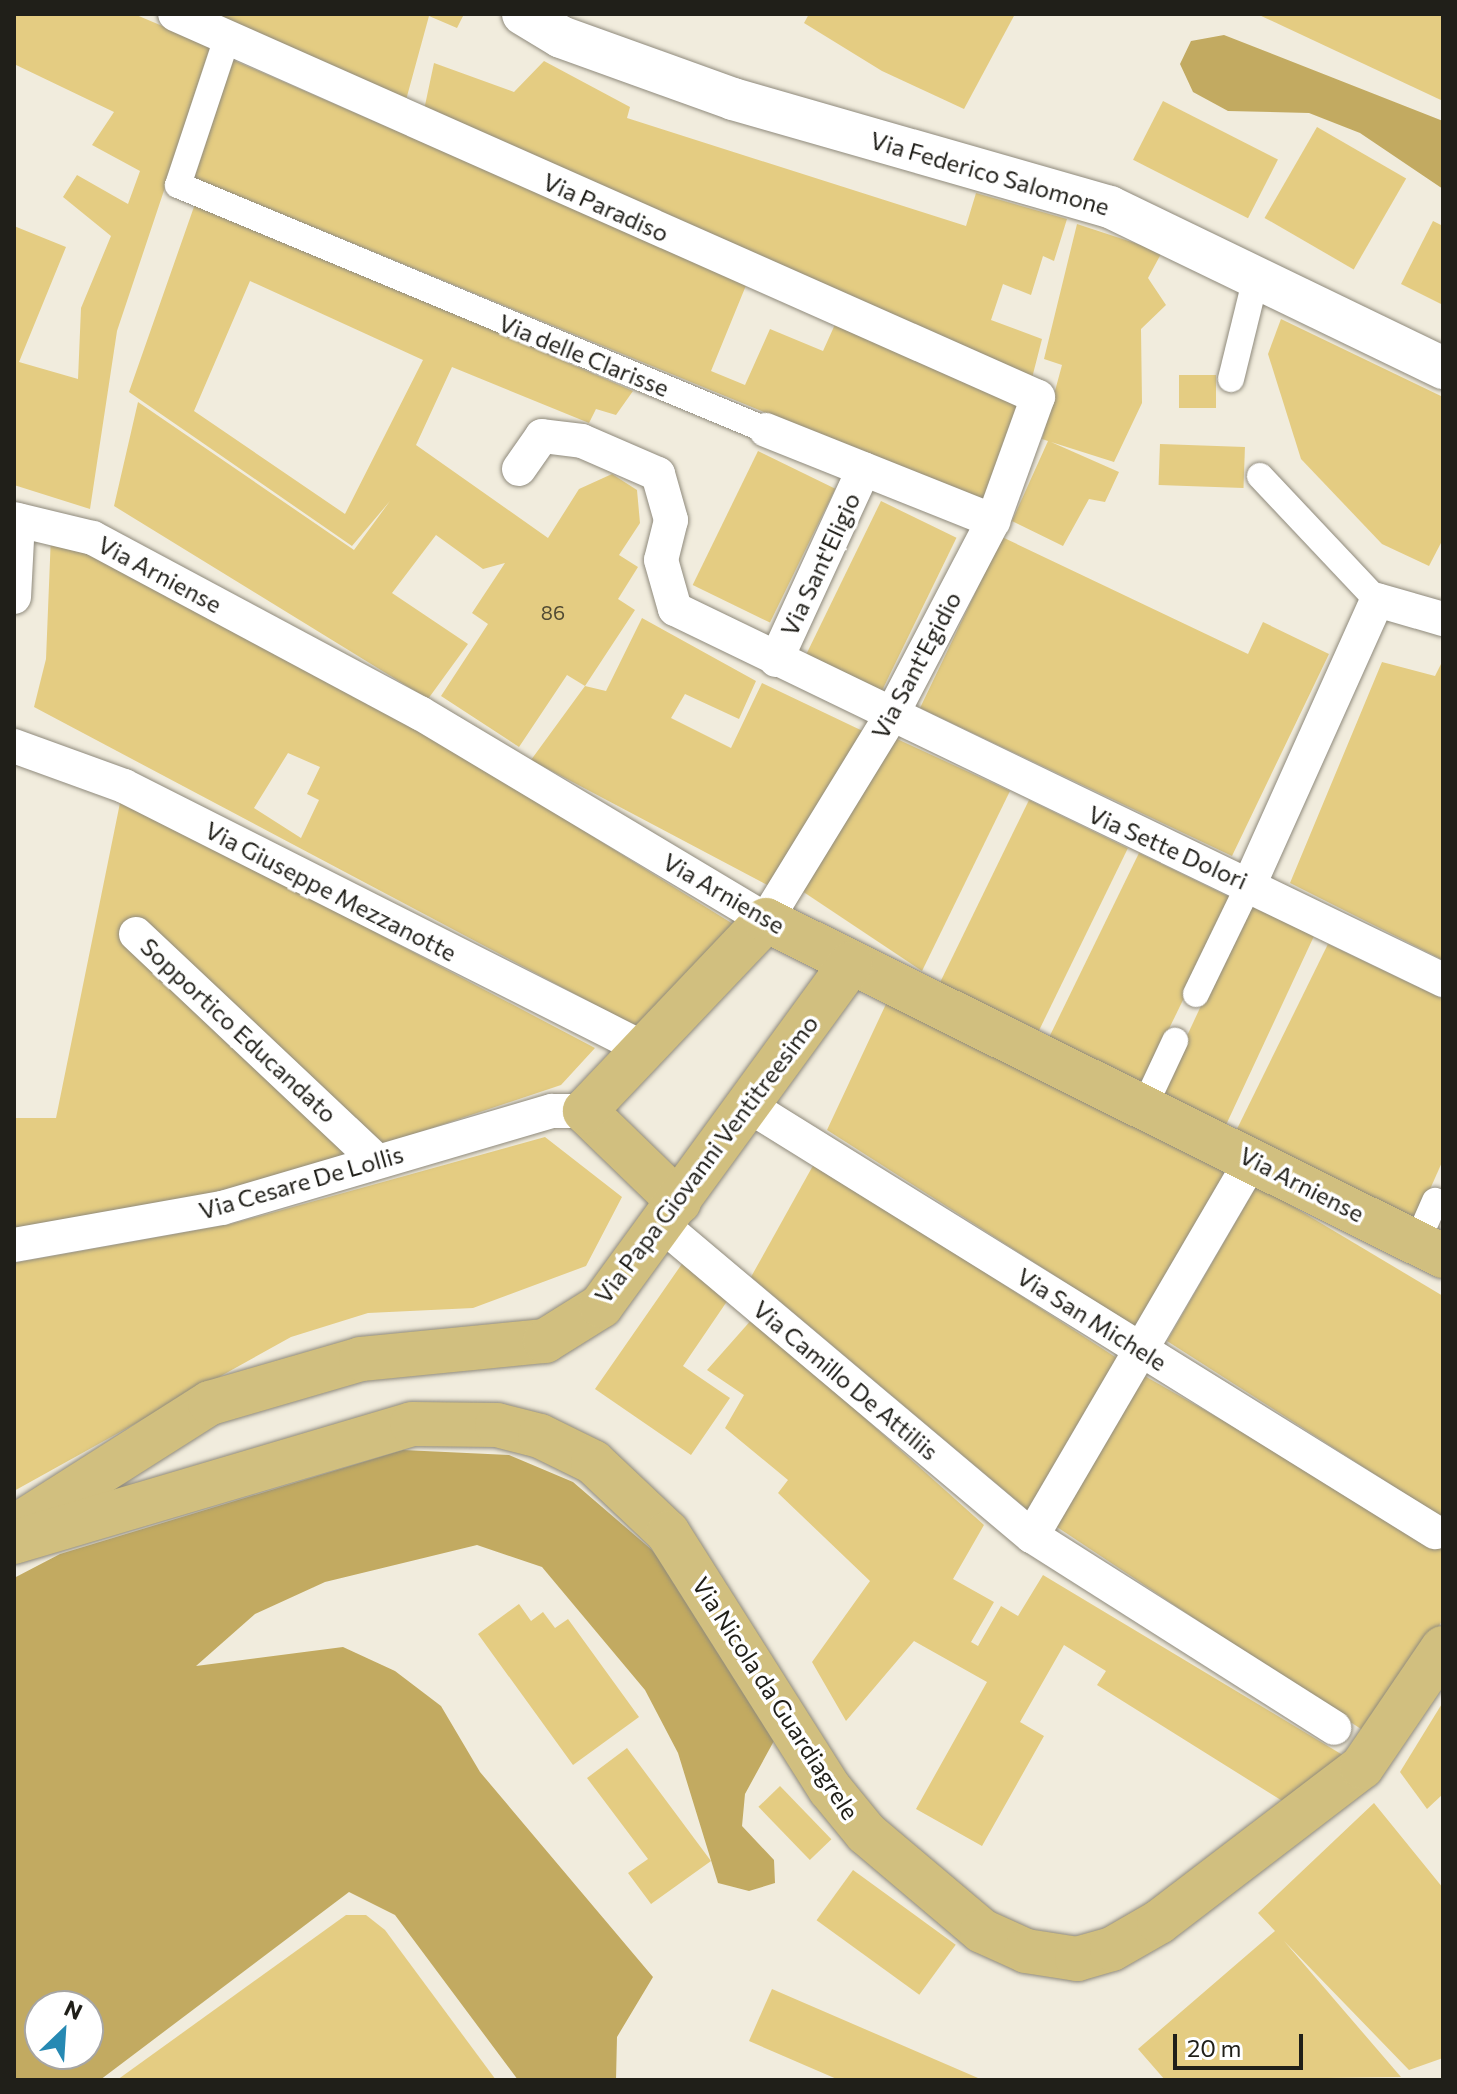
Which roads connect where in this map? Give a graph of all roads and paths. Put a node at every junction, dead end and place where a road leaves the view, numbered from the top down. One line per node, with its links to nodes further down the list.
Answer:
1 (523, 14): 4 (street, Via Federico Salomone)
2 (182, 15): 3 (street, Via Paradiso)
3 (227, 38): 7 (street, Via Paradiso); 8 (street, Via delle Clarisse)
4 (1256, 277): 5 (street, Via Federico Salomone); 6 (street)
5 (1443, 368)
6 (1231, 379)
7 (1038, 397): 13 (street, Via Sant'Egidio)
8 (766, 430): 10 (street, Via delle Clarisse)
9 (519, 469): 17 (street, Via Sant'Eligio)
10 (864, 469): 13 (street, Via delle Clarisse); 17 (street, Via Sant'Eligio)
11 (1260, 476): 15 (street)
12 (16, 520): 14 (street); 21 (street, Via Arniense)
13 (993, 521): 18 (street, Via Sant'Egidio)
14 (14, 597)
15 (1377, 600): 16 (street); 20 (street)
16 (1443, 619)
17 (776, 660): 18 (street, Via Sant'Eligio)
18 (890, 718): 20 (street, Via Sette Dolori); 21 (street, Via Sant'Egidio)
19 (14, 746): 27 (street, Via Giuseppe Mezzanotte)
20 (1250, 883): 24 (street, Via Sette Dolori); 25 (street)
21 (766, 920): 23 (main road, Via Arniense); 27 (main road)
22 (136, 934): 32 (street, Sopportico Educandato)
23 (851, 963): 28 (main road, Via Arniense); 29 (main road, Via Papa Giovanni Ventitreesimo)
24 (1443, 980)
25 (1196, 994)
26 (1175, 1041): 28 (street)
27 (643, 1048): 30 (main road)
28 (1145, 1105): 31 (main road, Via Arniense)
29 (749, 1106): 34 (main road, Via Papa Giovanni Ventitreesimo); 37 (street, Via San Michele)
30 (585, 1111): 32 (street, Via Cesare De Lollis); 34 (main road)
31 (1252, 1159): 36 (main road, Via Arniense); 37 (street)
32 (376, 1160): 35 (street, Via Cesare De Lollis)
33 (1435, 1201): 36 (street)
34 (670, 1213): 38 (main road, Via Papa Giovanni Ventitreesimo); 40 (street, Via Camillo De Attiliis)
35 (14, 1245)
36 (1430, 1249)
37 (1145, 1352): 39 (street, Via San Michele); 40 (street)
38 (14, 1527)
39 (1435, 1532)
40 (1032, 1536): 43 (street, Via Camillo De Attiliis)
41 (14, 1542): 42 (main road, Via Nicola da Guardiagrele)
42 (1443, 1648)
43 (1334, 1728)

